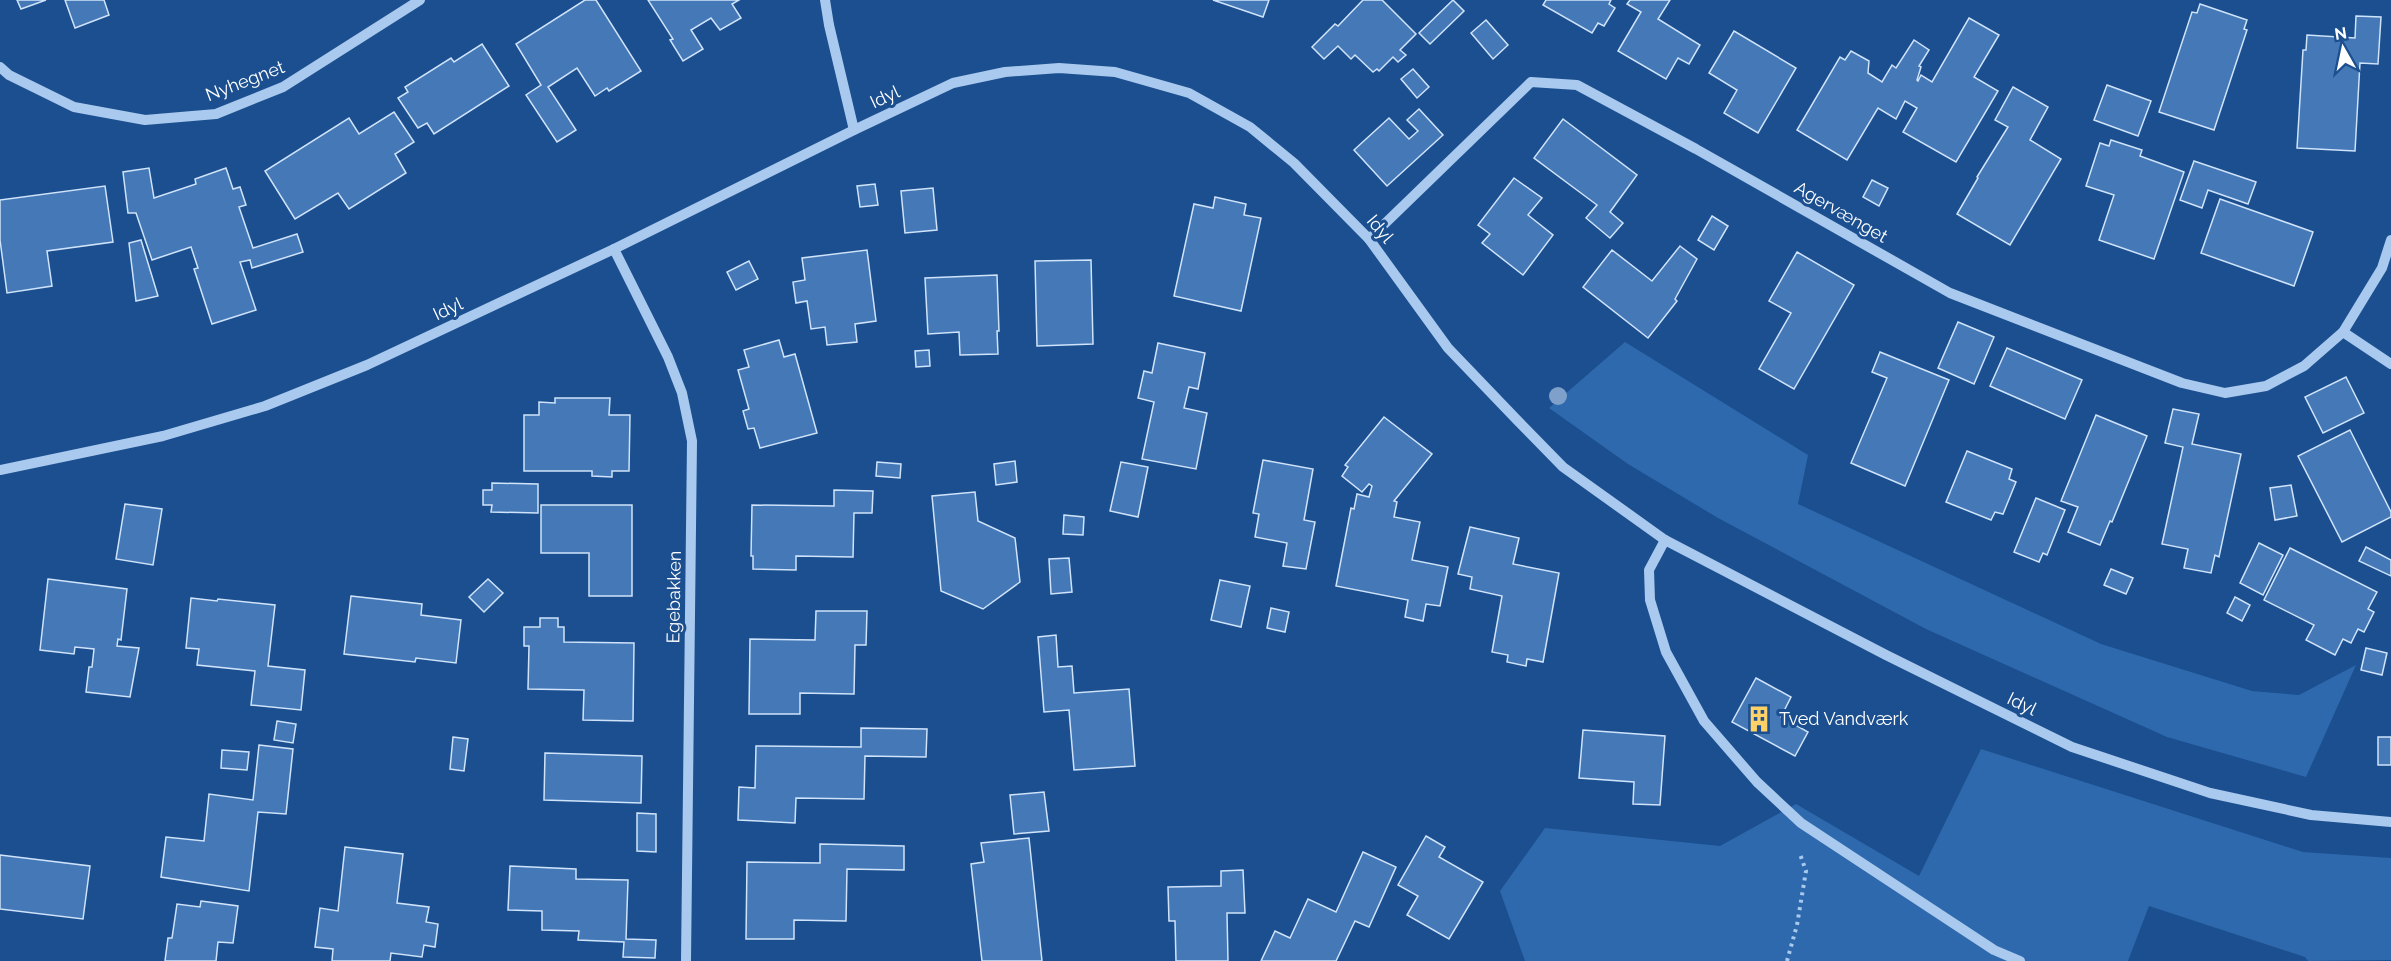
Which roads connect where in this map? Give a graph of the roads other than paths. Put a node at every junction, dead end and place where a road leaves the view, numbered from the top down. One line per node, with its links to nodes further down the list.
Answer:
1 (420, 0): 3 (street, Nyhegnet)
2 (825, 0): 4 (street)
3 (0, 67)
4 (854, 130): 5 (street, Idyl); 7 (street, Idyl)
5 (1369, 239): 8 (street, Agervænget); 11 (street, Idyl)
6 (2391, 240): 8 (street, Agervænget)
7 (614, 249): 10 (street, Idyl); 13 (street, Egebakken)
8 (2343, 332): 9 (street)
9 (2391, 364)
10 (0, 470)
11 (1665, 540): 12 (street, Idyl); 14 (street)
12 (2391, 822)
13 (686, 961)
14 (2020, 961)

